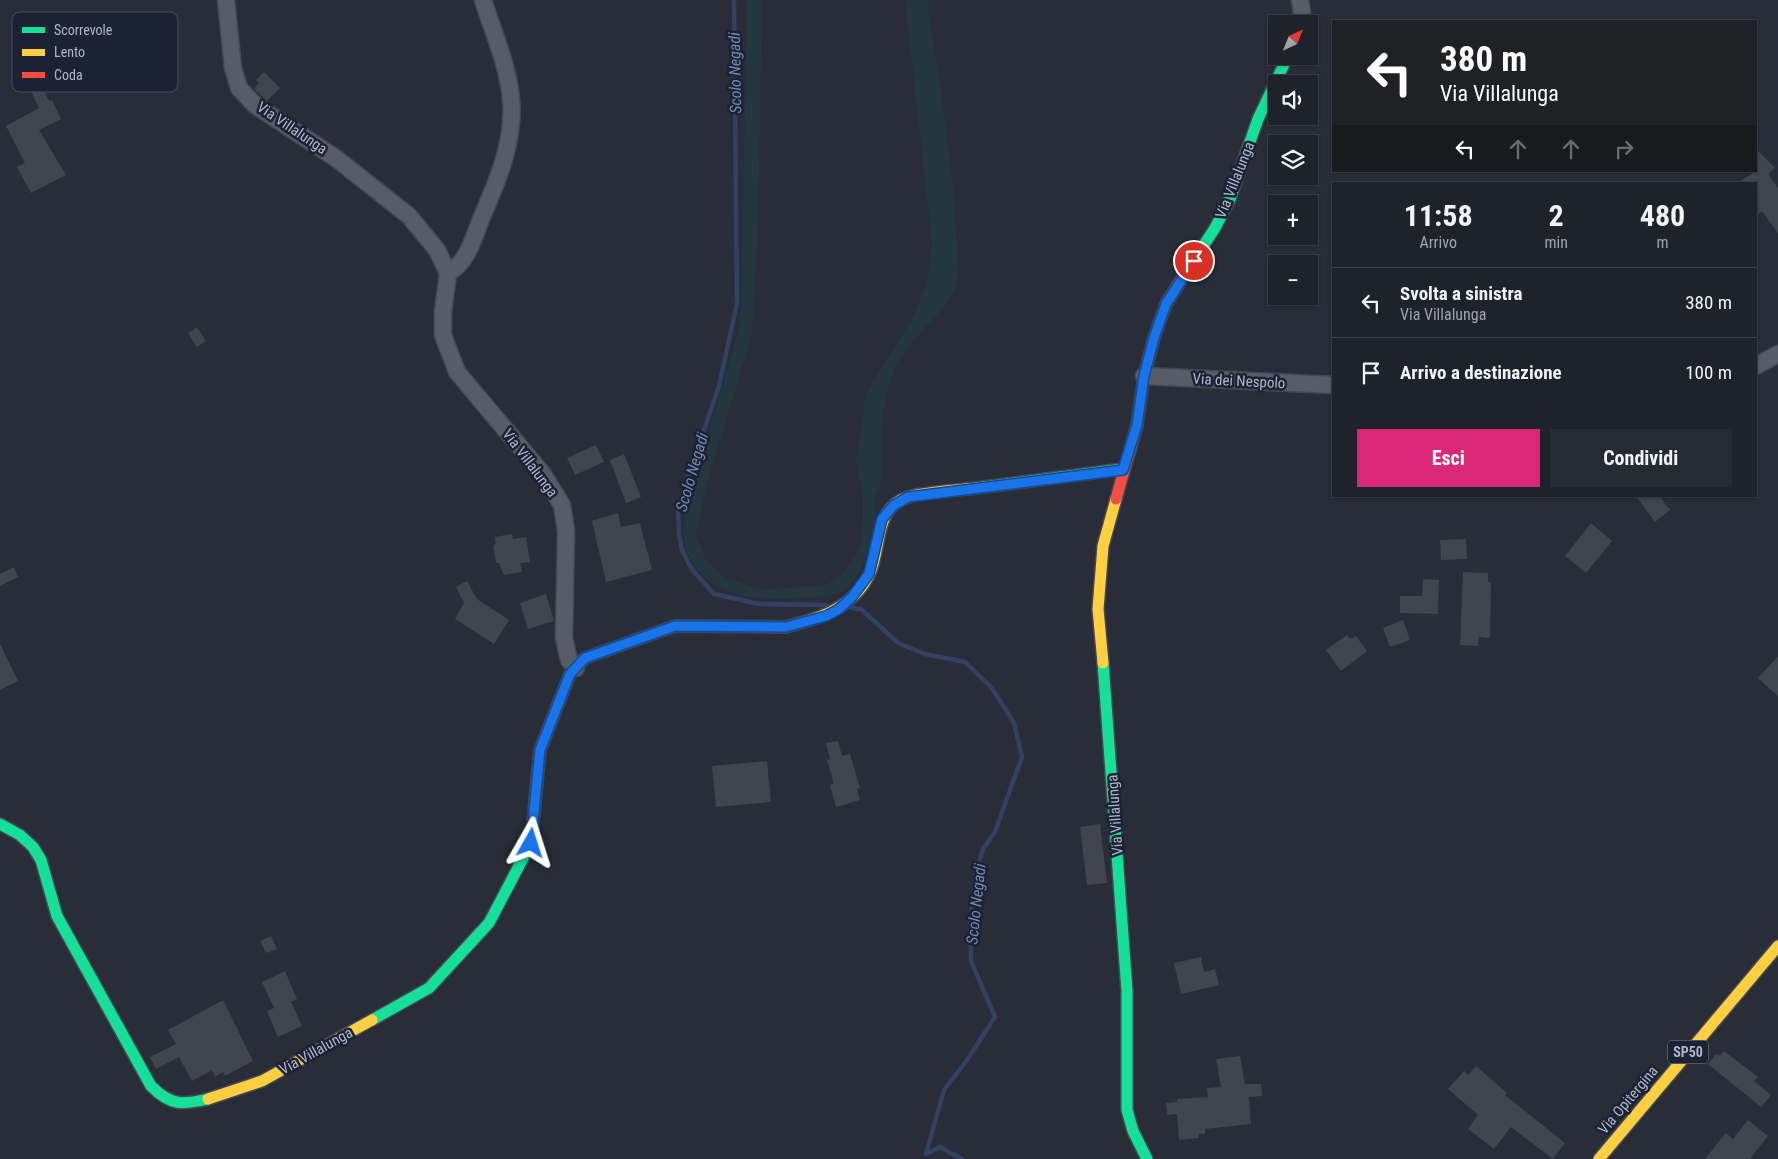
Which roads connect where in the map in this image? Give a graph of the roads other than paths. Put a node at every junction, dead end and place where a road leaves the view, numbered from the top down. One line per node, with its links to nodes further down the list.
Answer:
1 (226, 0): 6 (street, Via Villalunga)
2 (483, 0): 6 (street)
3 (1300, 0): 4 (street)
4 (1302, 15)
5 (1284, 65): 9 (street, Via Villalunga)
6 (448, 273): 12 (street, Via Villalunga)
7 (1778, 354): 8 (street)
8 (1757, 365)
9 (1144, 376): 10 (street, Via dei Nespolo); 11 (street, Via Villalunga)
10 (1332, 385)
11 (1123, 470): 12 (street, Via Villalunga); 15 (street, Via Villalunga)
12 (576, 668): 13 (street, Via Villalunga)
13 (0, 824)
14 (1778, 946): 16 (street, Via Opitergina / SP50)
15 (1147, 1159)
16 (1599, 1159)

